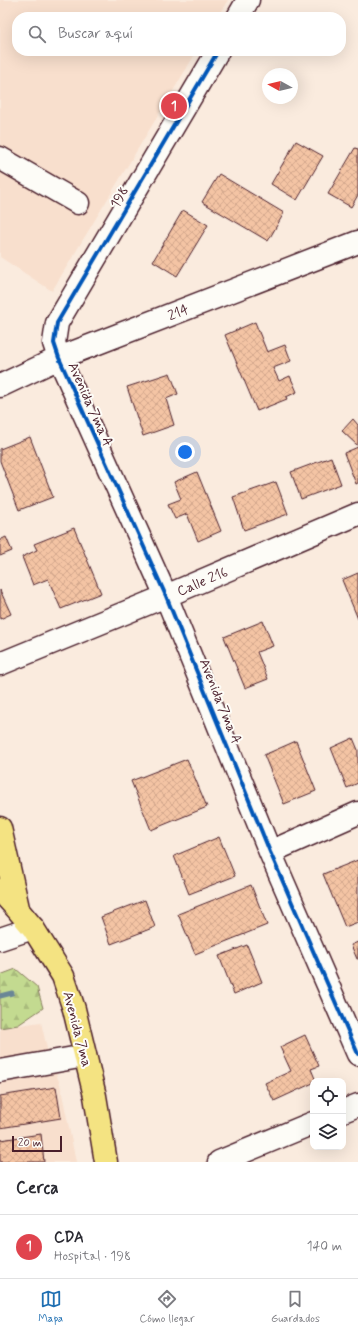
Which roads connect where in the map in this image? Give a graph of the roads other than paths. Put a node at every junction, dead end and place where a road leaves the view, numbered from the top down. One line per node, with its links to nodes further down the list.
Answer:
1 (248, 0): 2 (street)
2 (241, 12)
3 (215, 56): 7 (street, 198)
4 (0, 158): 5 (street)
5 (78, 203)
6 (358, 242): 7 (street, 214)
7 (59, 358): 8 (street, 214); 10 (street, Avenida 7ma A)
8 (0, 386)
9 (358, 514): 10 (street, Calle 216)
10 (166, 596): 11 (street, Calle 216); 14 (street, Avenida 7ma A)
11 (0, 664)
12 (358, 813): 14 (street)
13 (0, 828): 16 (main road, Avenida 7ma)
14 (270, 852): 19 (street, Avenida 7ma A)
15 (0, 890): 16 (main road, Avenida 7ma)
16 (18, 910): 17 (main road, Avenida 7ma)
17 (33, 928): 18 (street); 20 (main road, Avenida 7ma)
18 (0, 939)
19 (358, 1054)
20 (85, 1056): 21 (street); 25 (main road, Avenida 7ma)
21 (0, 1071)
22 (358, 1105): 23 (street)
23 (346, 1110)
24 (310, 1124): 26 (street)
25 (106, 1162)
26 (219, 1162)

